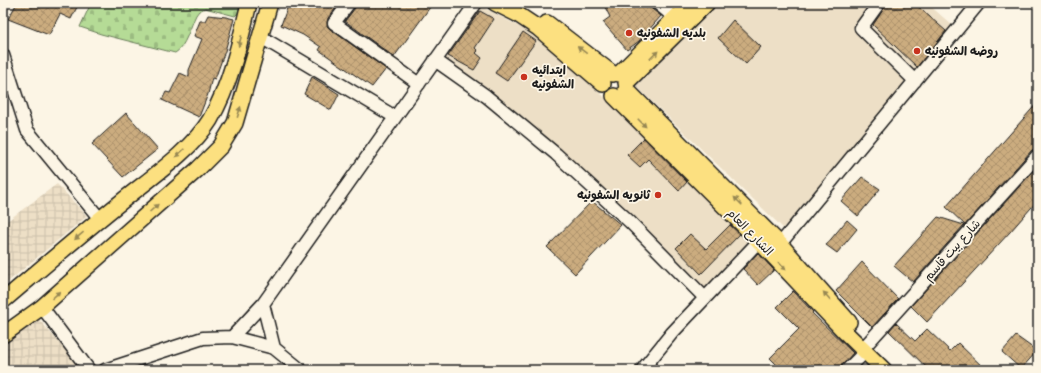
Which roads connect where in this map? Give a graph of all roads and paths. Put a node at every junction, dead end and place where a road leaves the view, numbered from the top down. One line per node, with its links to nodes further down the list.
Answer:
1 (250, 3): 21 (main road, one-way to 21)
2 (270, 3): 13 (main road)
3 (348, 3): 18 (street)
4 (476, 3): 15 (street)
5 (495, 3): 17 (main road)
6 (516, 3): 17 (main road, one-way to 6)
7 (657, 3): 12 (street)
8 (690, 3): 12 (main road)
9 (707, 3): 17 (main road, one-way to 9)
10 (879, 3): 16 (street)
11 (980, 3): 16 (street)
12 (675, 18): 17 (main road)
13 (261, 37): 19 (street); 27 (main road, one-way to 13)
14 (3, 55): 21 (street)
15 (435, 60): 18 (street); 24 (street)
16 (915, 81): 23 (street)
17 (617, 83): 22 (main road, الشارع العام, one-way to 22); 23 (main road, الشارع العام, one-way to 17)
18 (419, 84): 19 (street)
19 (395, 117): 26 (street)
20 (1038, 155): 31 (street, شارع بيت قاسم)
21 (100, 219): 25 (main road, one-way to 25)
22 (760, 241): 24 (street); 31 (main road, الشارع العام, one-way to 31)
23 (780, 244): 31 (main road, الشارع العام, one-way to 23)
24 (705, 298): 35 (street)
25 (3, 301)
26 (263, 304): 29 (street); 30 (street)
27 (42, 307): 28 (main road); 32 (street)
28 (3, 335)
29 (232, 337): 30 (street); 33 (street)
30 (274, 348): 34 (street)
31 (866, 348): 36 (street, شارع بيت قاسم); 37 (main road, الشارع العام)
32 (89, 370)
33 (105, 370)
34 (301, 370)
35 (642, 370)
36 (848, 370)
37 (885, 370)

